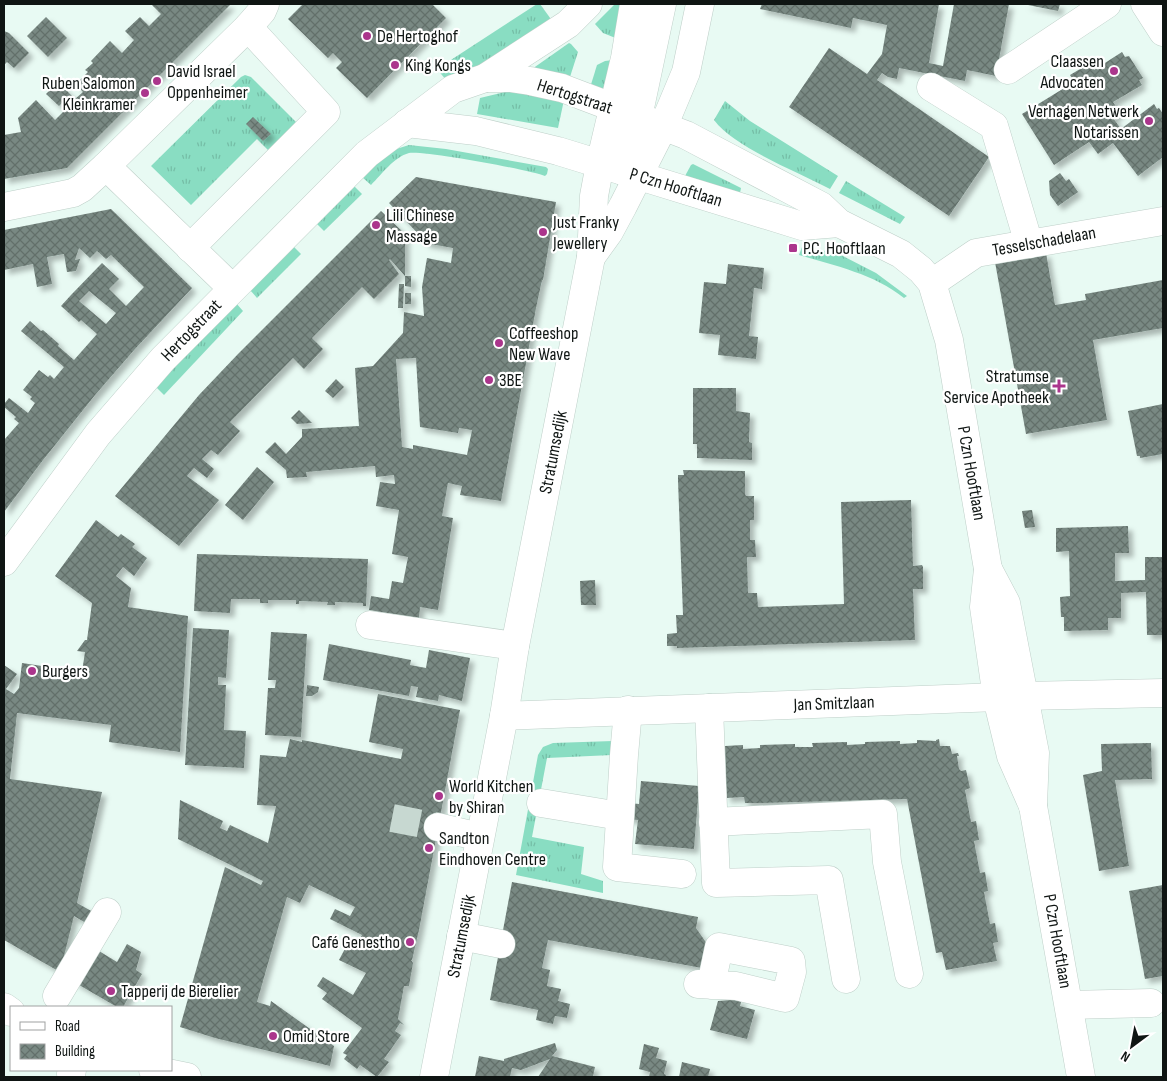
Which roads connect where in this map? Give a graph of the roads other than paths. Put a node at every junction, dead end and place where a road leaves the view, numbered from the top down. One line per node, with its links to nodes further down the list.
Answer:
1 (265, 4): 8 (street)
2 (588, 4): 11 (street, Hertogstraat)
3 (634, 4): 13 (street, Stratumsedijk)
4 (662, 4): 13 (street, Stratumsedijk)
5 (700, 4): 15 (street, Stratumsedijk)
6 (1107, 4): 10 (street)
7 (1146, 4): 9 (street)
8 (248, 27): 16 (street); 22 (street)
9 (1163, 32)
10 (1008, 70)
11 (485, 78): 13 (street, Hertogstraat); 14 (street, Hertogstraat)
12 (932, 87): 21 (street)
13 (626, 112): 15 (street, Hertogstraat); 17 (street, Stratumsedijk)
14 (407, 123): 17 (street); 25 (street, Hertogstraat)
15 (663, 127): 17 (street, Stratumsedijk); 20 (street, P Czn Hooftlaan)
16 (106, 166): 18 (street); 22 (street)
17 (621, 170): 20 (street, P Czn Hooftlaan); 23 (street, Stratumsedijk); 23 (street, Stratumsedijk)
18 (4, 207)
19 (1163, 221): 21 (street, Tesselschadelaan)
20 (839, 223): 24 (street, P Czn Hooftlaan)
21 (1029, 244): 24 (street, Tesselschadelaan)
22 (190, 248): 25 (street)
23 (590, 257): 29 (street, Stratumsedijk)
24 (932, 283): 27 (street, P Czn Hooftlaan)
25 (232, 288): 26 (street, Hertogstraat)
26 (4, 562)
27 (988, 569): 31 (street, P Czn Hooftlaan); 32 (street, P Czn Hooftlaan)
28 (370, 625): 29 (street)
29 (515, 646): 35 (street, Stratumsedijk)
30 (1163, 693): 31 (street, Jan Smitzlaan)
31 (1033, 696): 32 (street, Jan Smitzlaan); 37 (street, P Czn Hooftlaan)
32 (997, 698): 33 (street, Jan Smitzlaan); 37 (street, P Czn Hooftlaan)
33 (709, 708): 34 (street, Jan Smitzlaan); 39 (street)
34 (628, 710): 35 (street, Jan Smitzlaan); 38 (street)
35 (504, 716): 41 (street, Stratumsedijk)
36 (541, 802): 38 (street)
37 (1034, 806): 50 (street, P Czn Hooftlaan)
38 (620, 816): 42 (street)
39 (713, 822): 46 (street); 47 (street)
40 (438, 827): 41 (street)
41 (480, 837): 44 (street, Stratumsedijk)
42 (682, 874)
43 (107, 912): 48 (street)
44 (461, 936): 45 (street); 53 (street, Stratumsedijk)
45 (501, 944)
46 (909, 974)
47 (846, 979)
48 (57, 996)
49 (1151, 1003): 50 (street)
50 (1069, 1004): 54 (street, P Czn Hooftlaan)
51 (158, 1071): 52 (street)
52 (188, 1077)
53 (434, 1077)
54 (1081, 1077)

